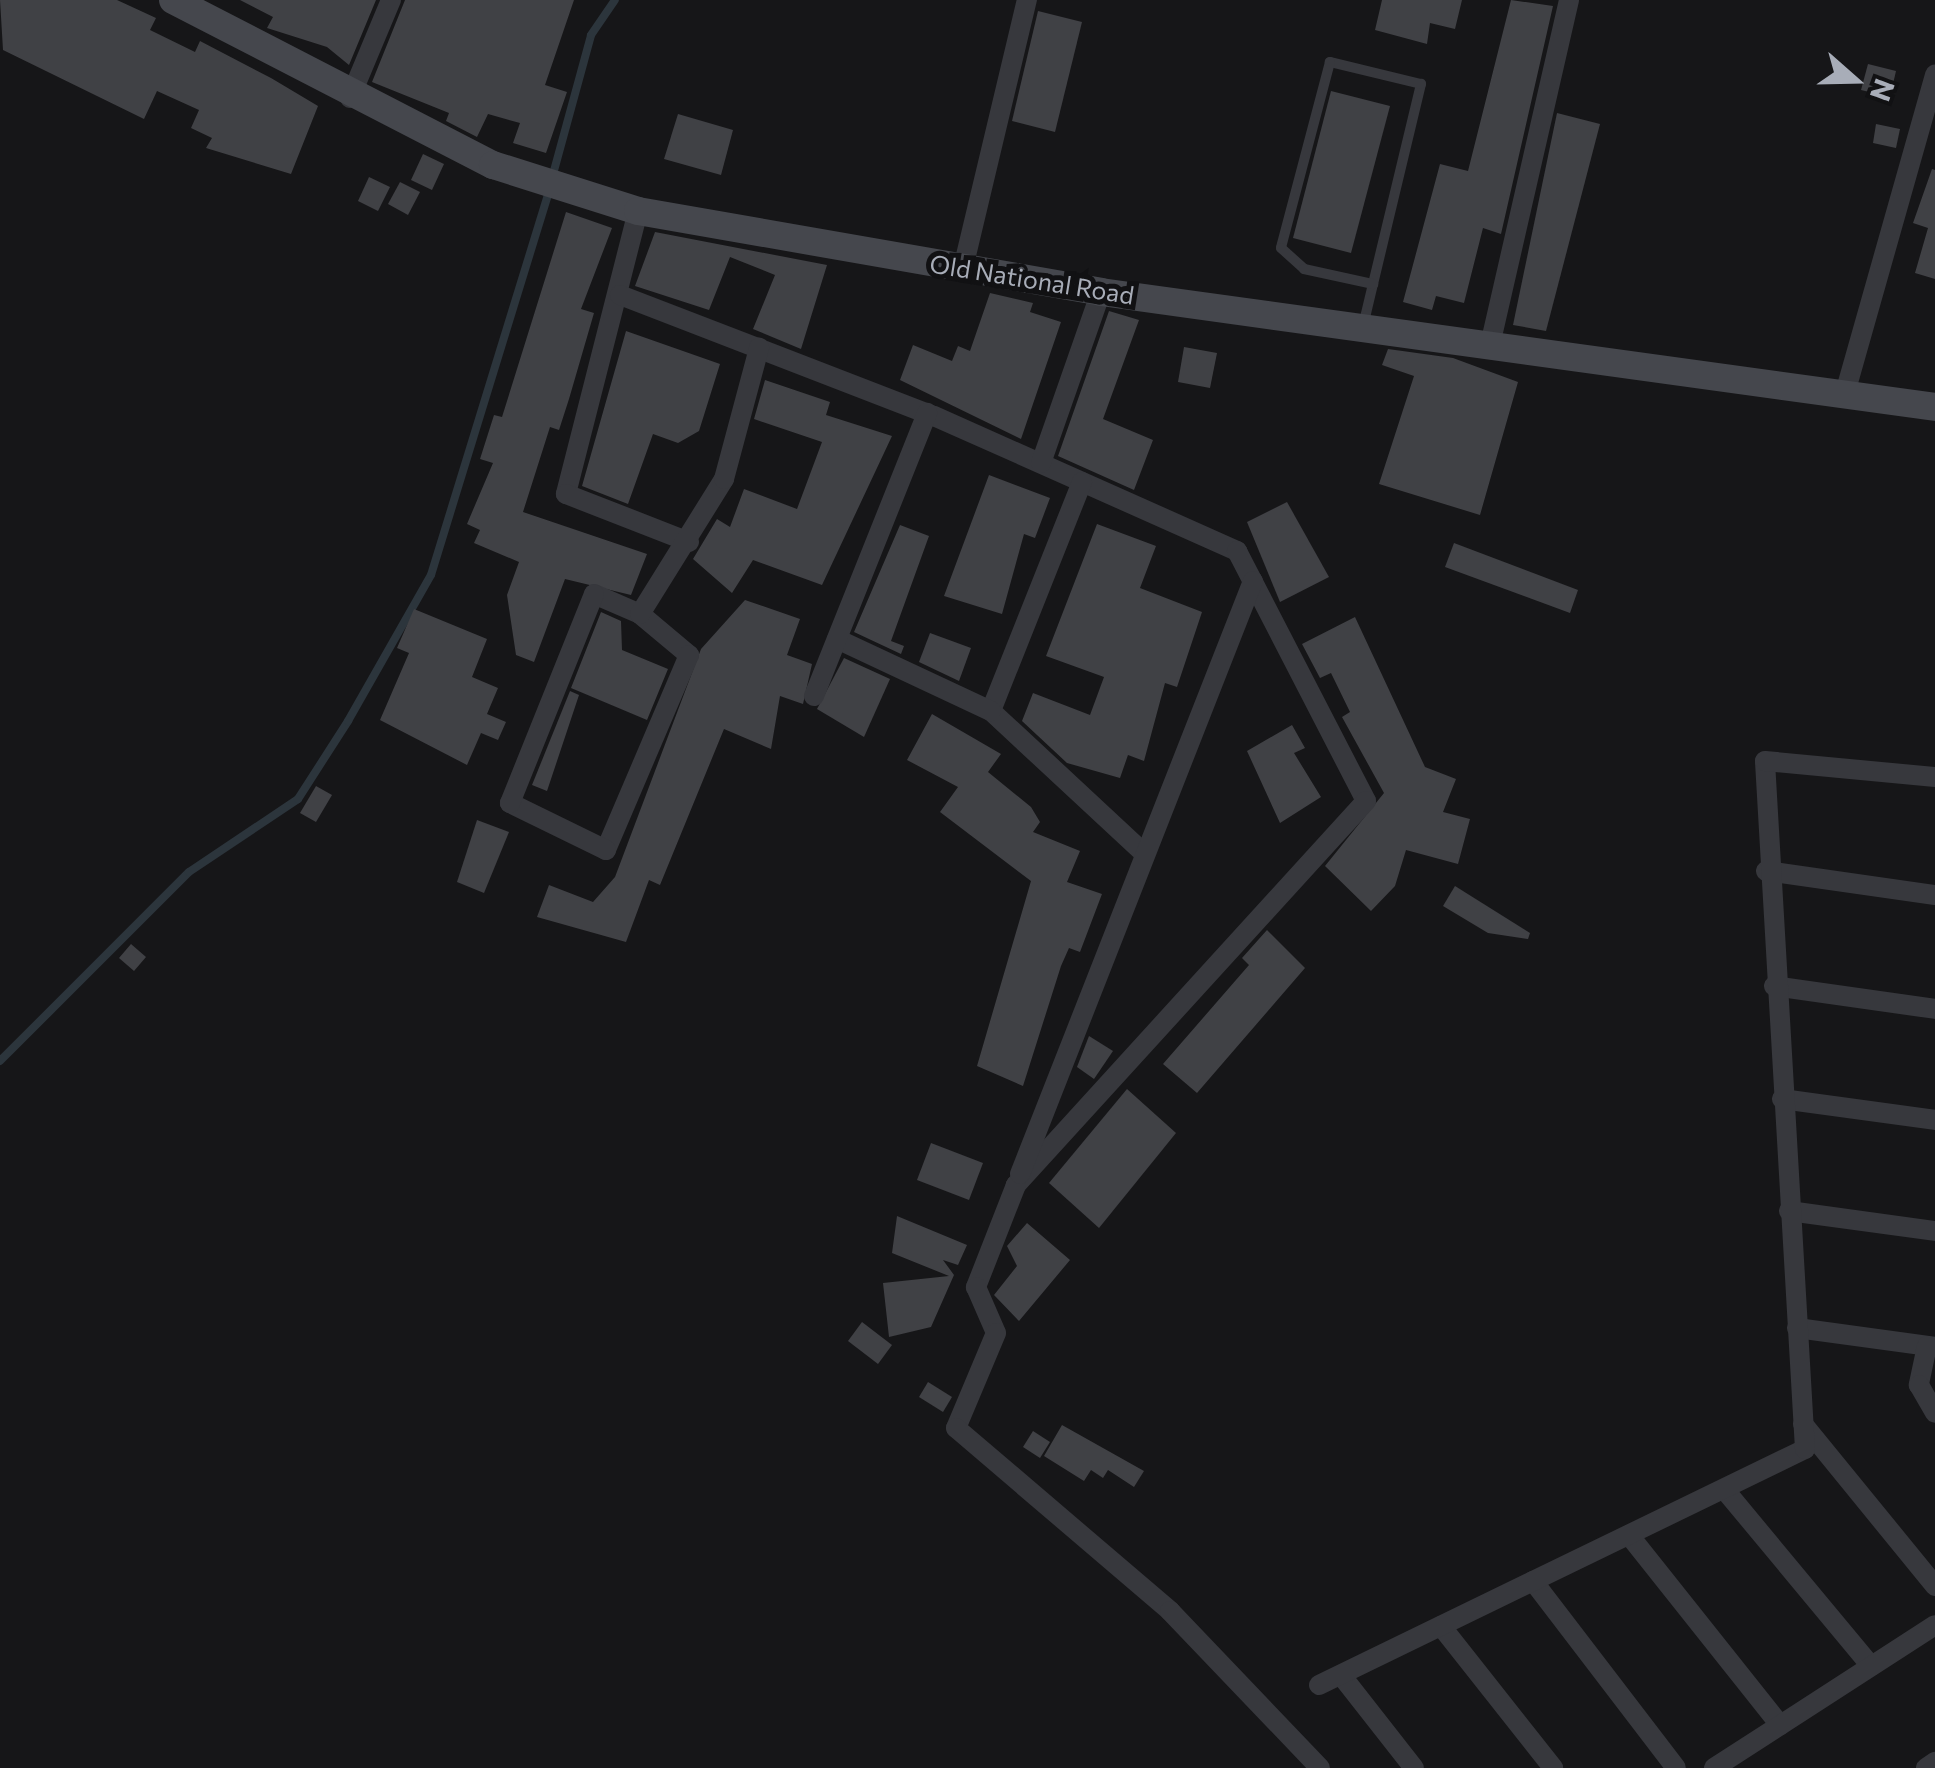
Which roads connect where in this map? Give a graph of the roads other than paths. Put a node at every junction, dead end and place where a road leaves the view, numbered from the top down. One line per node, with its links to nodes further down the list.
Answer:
1 (173, 0): 6 (main road, Old National Road)
2 (391, 0): 6 (street)
3 (1027, 0): 8 (street)
4 (1570, 0): 13 (street)
5 (1935, 74): 15 (street)
6 (350, 98): 7 (main road, Old National Road)
7 (638, 212): 8 (main road, Old National Road); 11 (street)
8 (964, 268): 10 (main road, Old National Road)
9 (1373, 284): 9 (lane); 12 (lane)
10 (1102, 292): 12 (main road, Old National Road); 18 (street)
11 (620, 295): 14 (street); 20 (street)
12 (1363, 327): 13 (main road, Old National Road)
13 (1490, 344): 15 (main road, Old National Road)
14 (758, 348): 17 (street); 20 (street)
15 (1846, 393): 16 (main road, Old National Road)
16 (1935, 406)
17 (927, 414): 18 (street); 23 (street)
18 (1041, 464): 19 (street)
19 (1082, 482): 21 (street); 25 (street)
20 (689, 542): 22 (street)
21 (1252, 581): 27 (street); 34 (street)
22 (640, 614): 22 (street)
23 (837, 640): 24 (street); 25 (street)
24 (814, 696)
25 (991, 710): 27 (street)
26 (1935, 777): 28 (street)
27 (1145, 854): 34 (street)
28 (1766, 872): 29 (street); 30 (street)
29 (1935, 895)
30 (1774, 986): 31 (street); 32 (street)
31 (1935, 1008)
32 (1782, 1099): 33 (street); 35 (street)
33 (1935, 1120)
34 (1016, 1185): 53 (street)
35 (1789, 1211): 36 (street); 37 (street)
36 (1935, 1231)
37 (1797, 1328): 38 (street); 40 (street)
38 (1931, 1346): 39 (street)
39 (1935, 1413)
40 (1804, 1424): 41 (street); 44 (street)
41 (1724, 1489): 42 (street); 47 (street)
42 (1628, 1535): 43 (street); 50 (street)
43 (1533, 1581): 46 (street); 56 (street)
44 (1935, 1586)
45 (1935, 1624): 47 (street)
46 (1441, 1626): 48 (street); 55 (street)
47 (1871, 1666): 50 (street)
48 (1341, 1674): 49 (street); 54 (street)
49 (1319, 1685)
50 (1780, 1725): 51 (street)
51 (1739, 1761): 57 (street)
52 (1935, 1762): 58 (street)
53 (1320, 1768)
54 (1414, 1768)
55 (1552, 1768)
56 (1676, 1768)
57 (1714, 1768)
58 (1926, 1768)

